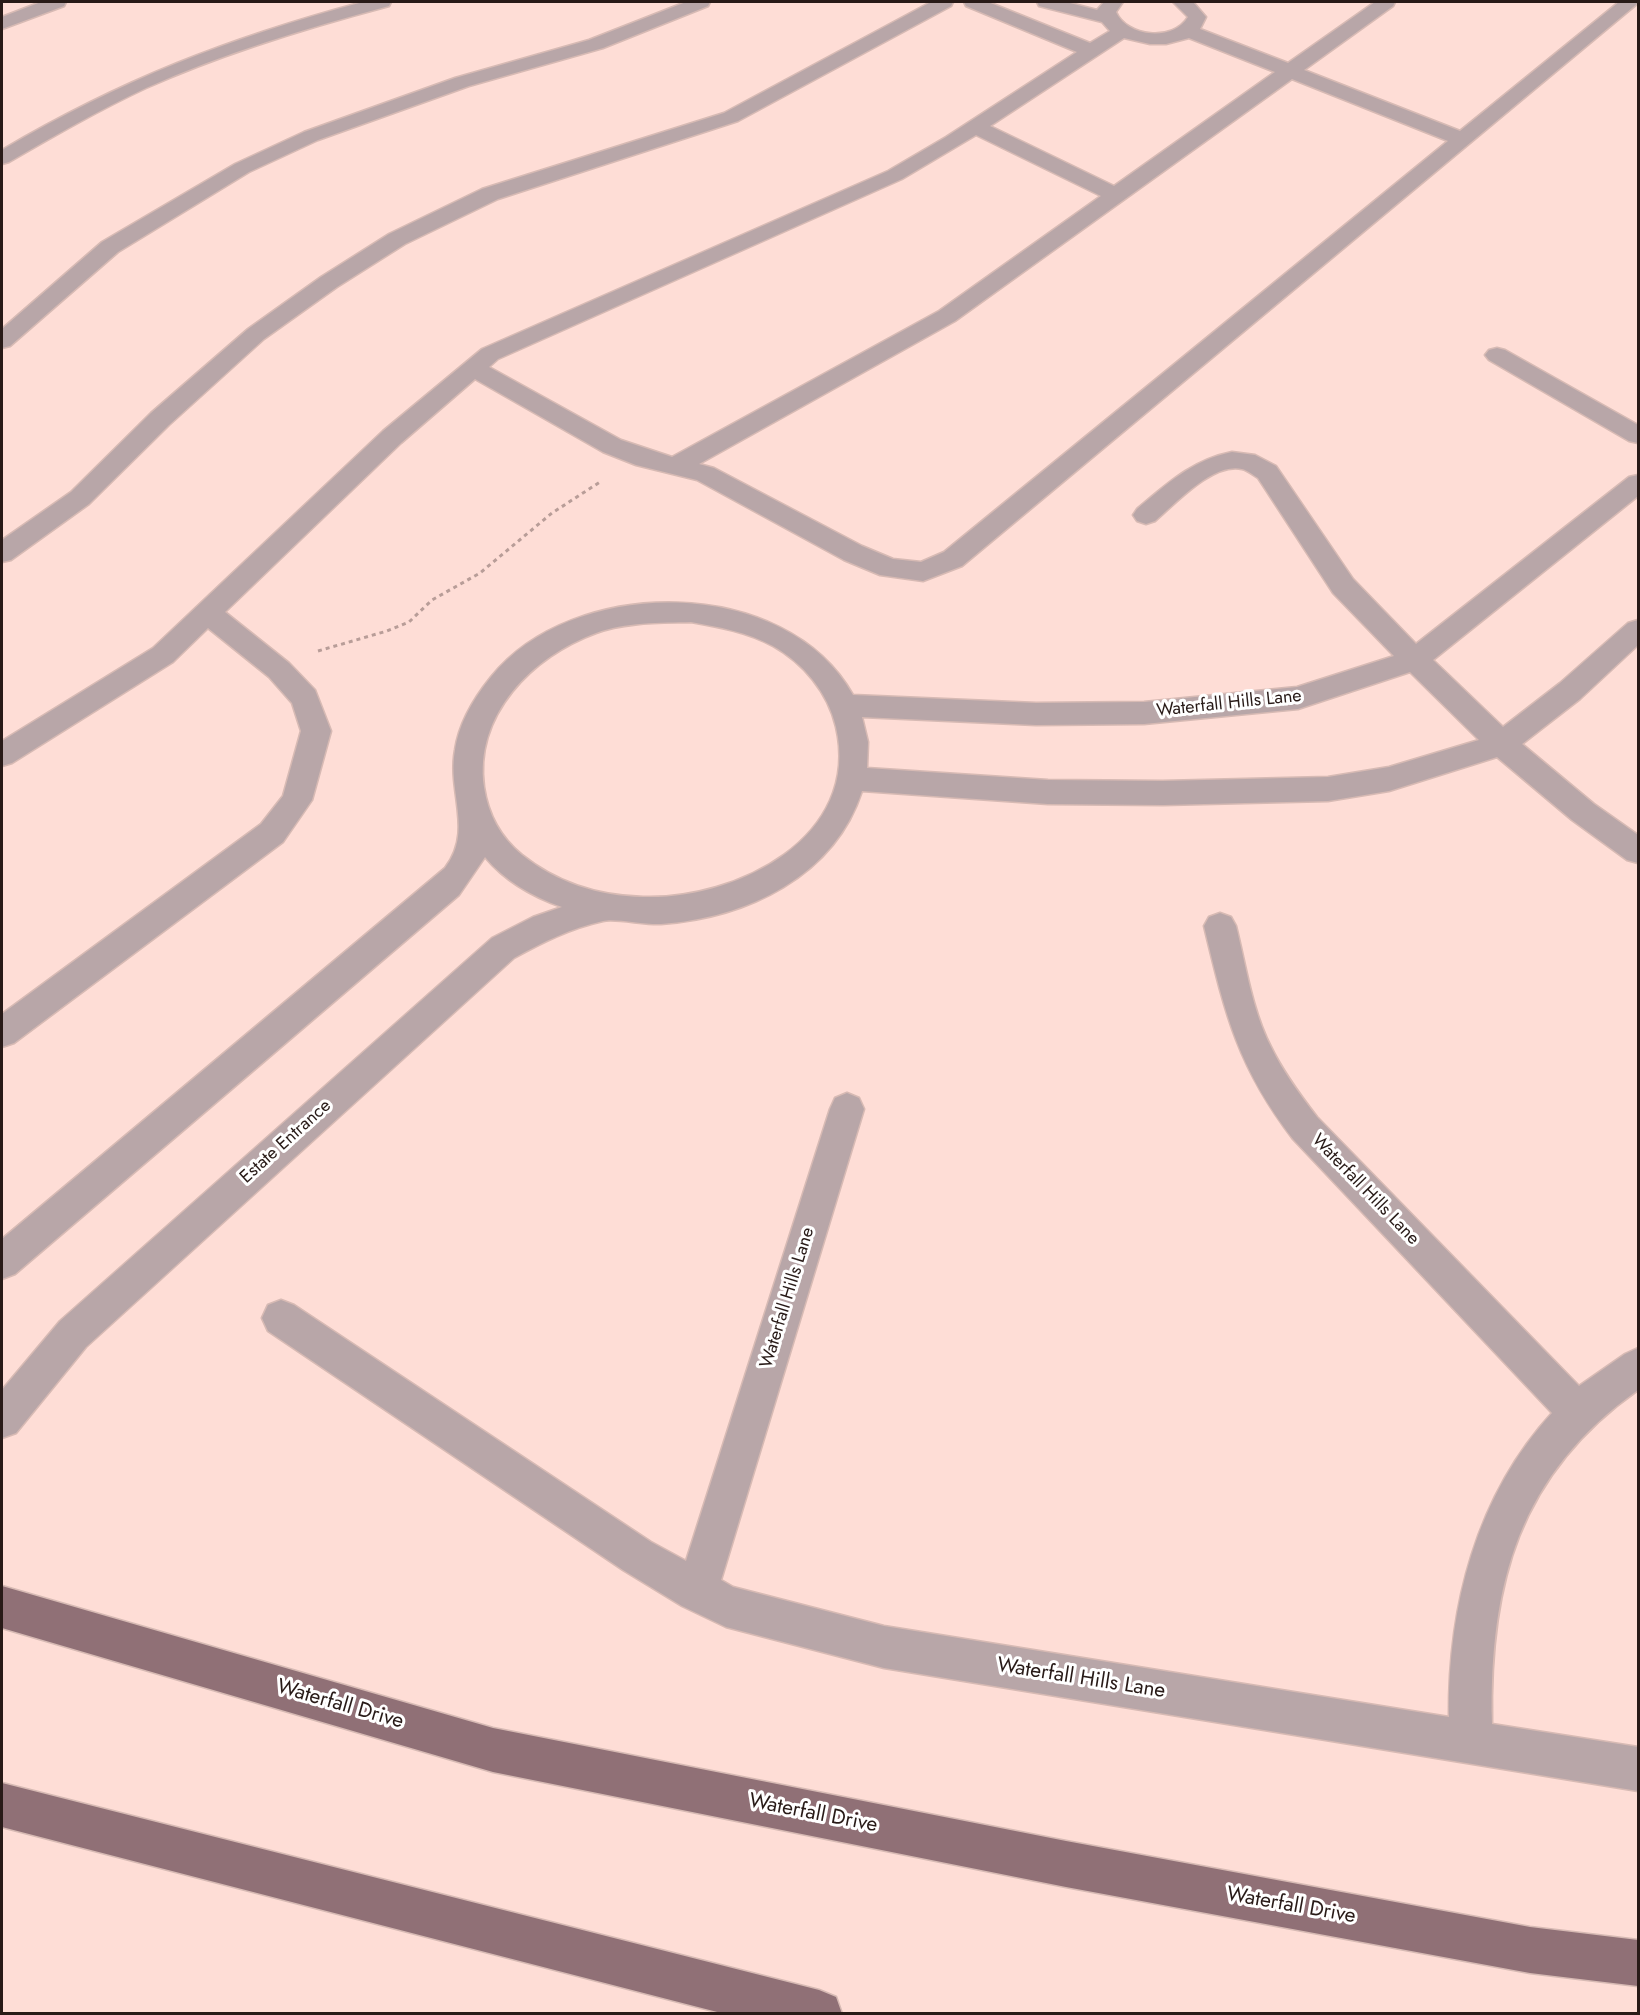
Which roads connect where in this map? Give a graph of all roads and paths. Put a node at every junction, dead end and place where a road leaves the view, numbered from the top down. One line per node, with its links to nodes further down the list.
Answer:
1 (8, 2): 11 (street)
2 (57, 2): 13 (street)
3 (382, 2): 19 (street)
4 (700, 2): 21 (street)
5 (945, 2): 29 (street)
6 (973, 2): 15 (street)
7 (1046, 2): 12 (street)
8 (1182, 2): 14 (street)
9 (1386, 2): 16 (street)
10 (1630, 2): 18 (street)
11 (2, 4)
12 (1115, 17): 14 (street); 15 (street)
13 (2, 23)
14 (1189, 31): 16 (street)
15 (1092, 51): 17 (street)
16 (1291, 70): 18 (street); 20 (street)
17 (975, 127): 20 (street); 23 (street)
18 (1462, 139): 26 (street)
19 (2, 158)
20 (1115, 195): 26 (street)
21 (2, 341)
22 (1497, 355): 24 (street)
23 (473, 368): 25 (street); 30 (street)
24 (1638, 435)
25 (645, 459): 26 (street); 33 (path)
26 (674, 467)
27 (1638, 483): 32 (street, Waterfall Hills Lane)
28 (1146, 515): 32 (street)
29 (2, 553)
30 (208, 613): 33 (street); 36 (street)
31 (1638, 630): 35 (street)
32 (1416, 659): 34 (street, Waterfall Hills Lane); 35 (street)
33 (279, 670): 42 (street)
34 (845, 705): 37 (street); 38 (street)
35 (1502, 744): 37 (street); 39 (street)
36 (2, 755)
37 (852, 779): 40 (street)
38 (475, 818): 40 (street); 44 (street)
39 (1638, 850)
40 (601, 908): 48 (street, Estate Entrance)
41 (1220, 926): 47 (street, Waterfall Hills Lane)
42 (2, 1033)
43 (847, 1109): 49 (street, Waterfall Hills Lane)
44 (2, 1262)
45 (280, 1318): 49 (street, Waterfall Hills Lane)
46 (1638, 1367): 47 (street)
47 (1578, 1413): 51 (street)
48 (2, 1419)
49 (697, 1591): 51 (street, Waterfall Hills Lane)
50 (2, 1607): 54 (main road, Waterfall Drive)
51 (1471, 1743): 52 (street, Waterfall Hills Lane)
52 (1638, 1769)
53 (2, 1805): 55 (main road)
54 (1638, 1963)
55 (819, 2013)

